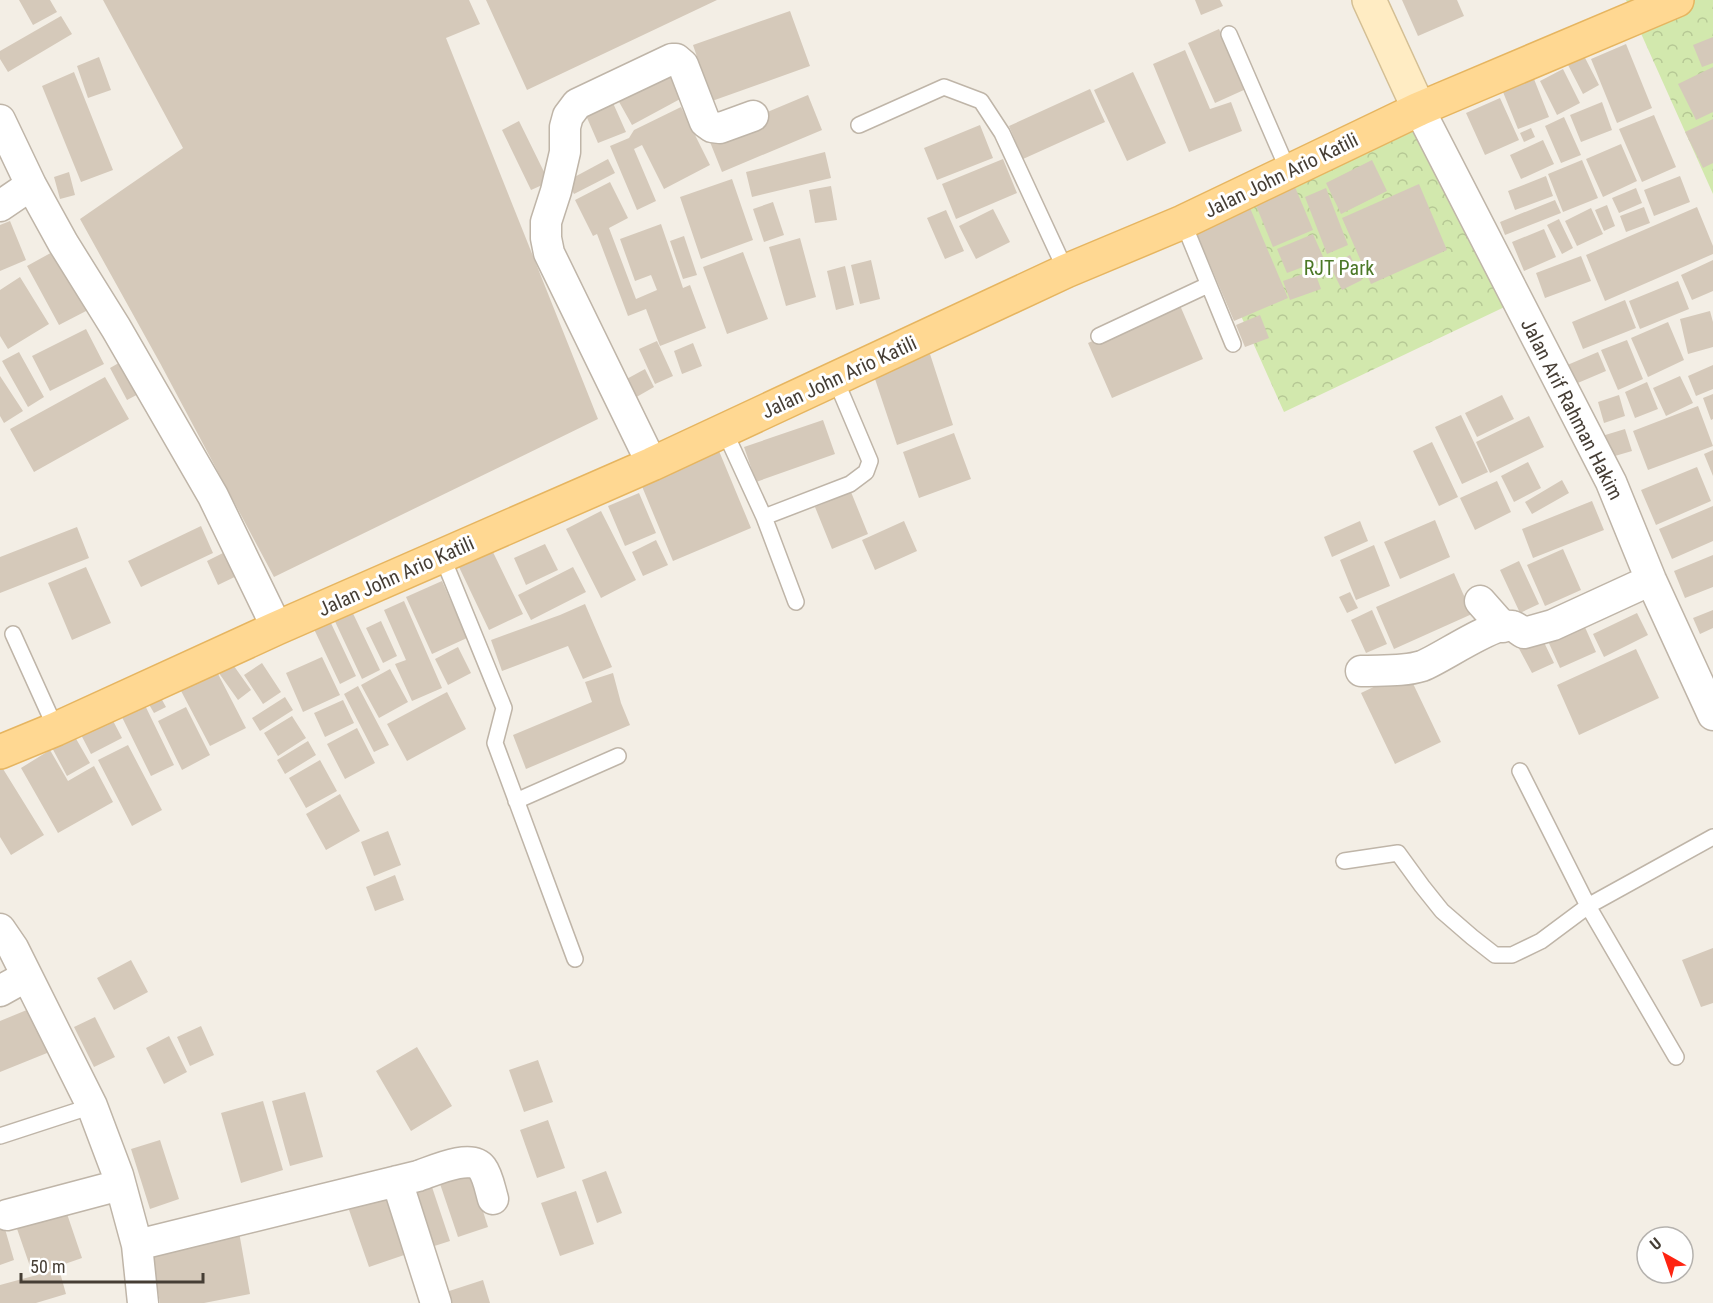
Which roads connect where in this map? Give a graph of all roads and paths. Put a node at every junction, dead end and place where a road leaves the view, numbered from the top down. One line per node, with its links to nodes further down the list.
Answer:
1 (1369, 0): 4 (main road)
2 (1677, 0): 4 (main road, Jalan John Ario Katili)
3 (1229, 34): 8 (lane)
4 (1419, 109): 8 (main road, Jalan John Ario Katili); 21 (street, Jalan Arif Rahman Hakim)
5 (753, 116): 18 (street)
6 (0, 120): 9 (street)
7 (859, 125): 12 (lane)
8 (1288, 170): 11 (main road, Jalan John Ario Katili)
9 (31, 185): 10 (street); 25 (street)
10 (0, 206)
11 (1183, 222): 12 (main road, Jalan John Ario Katili); 13 (lane)
12 (1066, 271): 16 (main road, Jalan John Ario Katili)
13 (1208, 285): 14 (lane); 15 (lane)
14 (1099, 336)
15 (1233, 344)
16 (831, 380): 17 (main road, Jalan John Ario Katili); 19 (lane)
17 (724, 430): 18 (main road, Jalan John Ario Katili); 19 (lane)
18 (652, 464): 20 (main road, Jalan John Ario Katili)
19 (764, 517): 23 (lane)
20 (442, 556): 25 (main road, Jalan John Ario Katili); 33 (lane)
21 (1651, 580): 24 (street); 28 (street, Jalan Arif Rahman Hakim)
22 (1480, 601): 24 (street)
23 (796, 602)
24 (1503, 627): 27 (street)
25 (278, 628): 29 (main road, Jalan John Ario Katili)
26 (13, 634): 29 (lane)
27 (1361, 671)
28 (1713, 715)
29 (56, 729): 30 (main road, Jalan John Ario Katili)
30 (0, 752)
31 (618, 756): 33 (lane)
32 (1520, 771): 36 (lane)
33 (516, 801): 38 (lane)
34 (1713, 837): 36 (lane)
35 (1344, 861): 36 (lane)
36 (1588, 906): 41 (lane)
37 (0, 929): 39 (street)
38 (575, 959)
39 (27, 976): 40 (street); 42 (street)
40 (0, 991)
41 (1676, 1057)
42 (92, 1106): 43 (lane); 45 (street)
43 (0, 1136)
44 (397, 1181): 46 (street); 48 (street); 50 (street)
45 (120, 1185): 47 (street); 48 (street)
46 (493, 1199)
47 (7, 1215)
48 (137, 1245): 49 (street)
49 (143, 1303)
50 (436, 1303)

